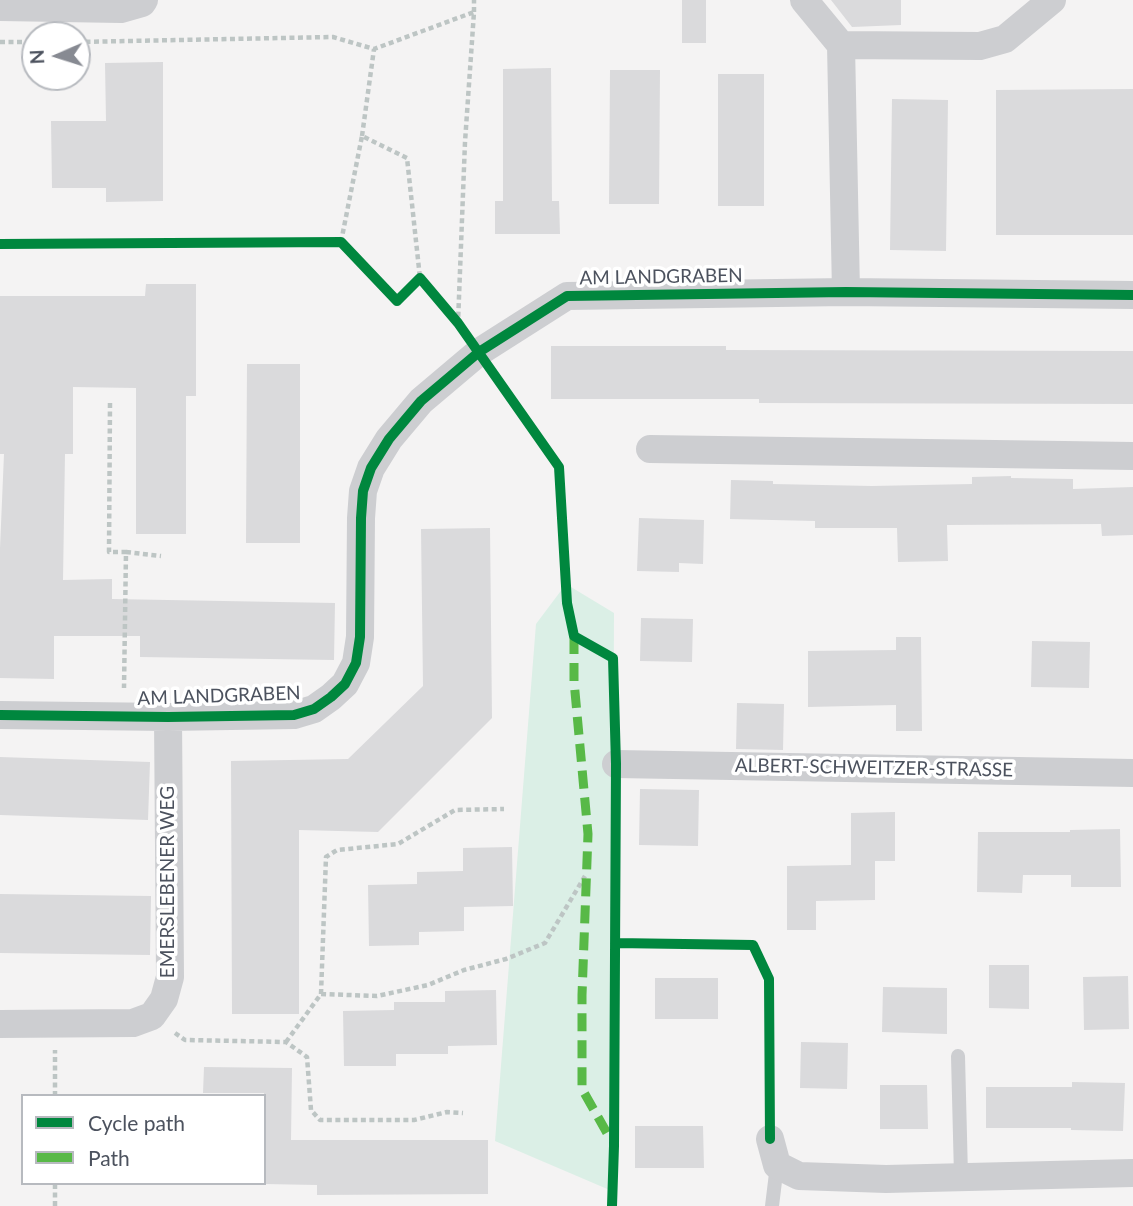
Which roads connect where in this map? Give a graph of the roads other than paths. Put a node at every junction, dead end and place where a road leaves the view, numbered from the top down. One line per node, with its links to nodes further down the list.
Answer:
1 (145, 0): 4 (street)
2 (804, 0): 5 (street)
3 (1052, 0): 5 (street)
4 (0, 7)
5 (841, 45): 6 (street)
6 (846, 292): 7 (street, AM LANDGRABEN); 11 (street, AM LANDGRABEN)
7 (1133, 295)
8 (650, 449): 9 (street)
9 (1133, 456)
10 (0, 715): 11 (street, AM LANDGRABEN)
11 (168, 717): 14 (street, EMERSLEBENER WEG)
12 (616, 764): 13 (street, ALBERT-SCHWEITZER-STRASSE)
13 (1133, 773)
14 (0, 1024)
15 (958, 1056): 18 (lane)
16 (774, 1152): 18 (street); 19 (lane)
17 (1133, 1173): 18 (street)
18 (961, 1177)
19 (772, 1206)

